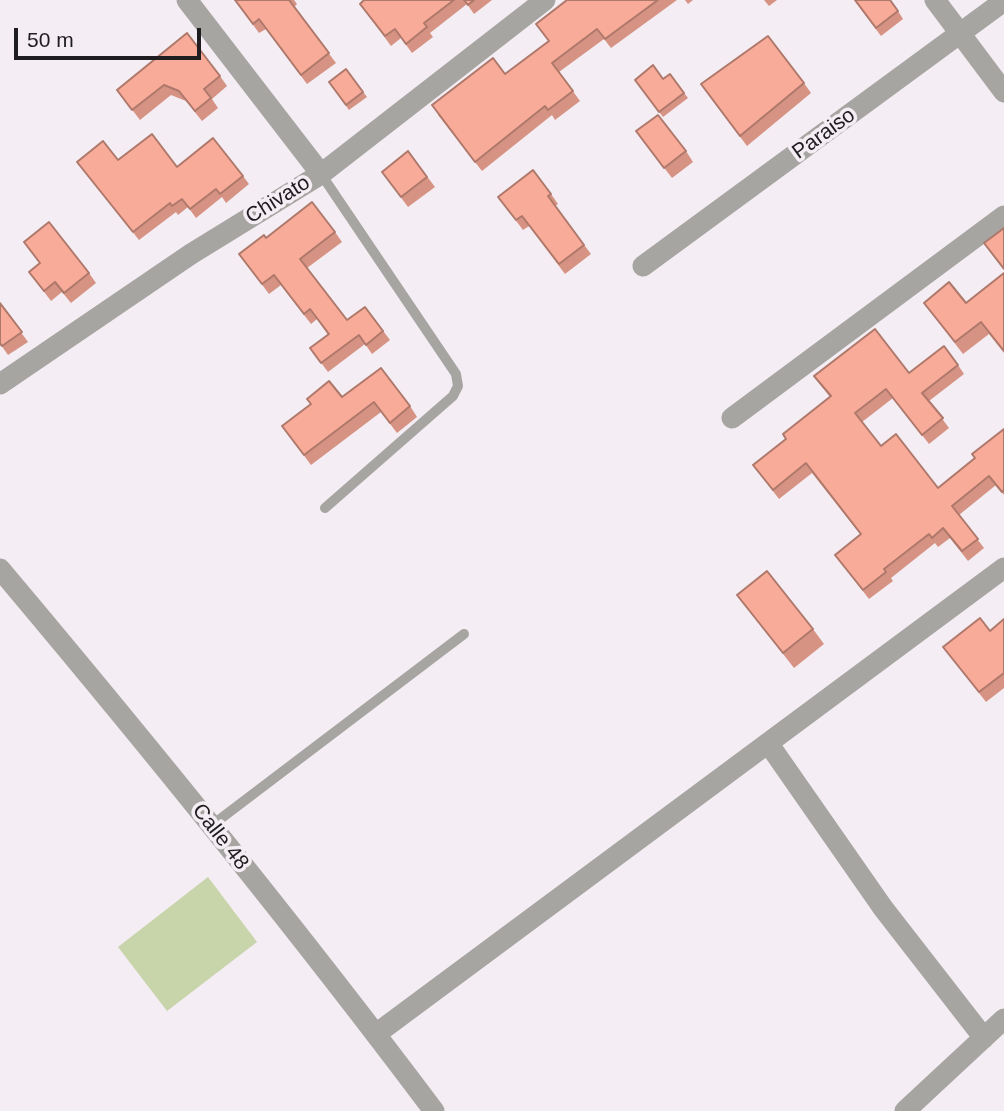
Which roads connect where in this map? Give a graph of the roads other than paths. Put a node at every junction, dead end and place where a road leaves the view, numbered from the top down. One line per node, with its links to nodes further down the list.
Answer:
1 (187, 0): 7 (street)
2 (545, 0): 7 (street, Chivato)
3 (935, 0): 5 (street)
4 (1004, 1): 5 (street, Paraiso)
5 (960, 34): 6 (street); 9 (street, Paraiso)
6 (1004, 92)
7 (321, 174): 10 (street, Chivato); 12 (lane)
8 (1004, 216): 11 (street)
9 (643, 266)
10 (0, 384)
11 (732, 418)
12 (326, 508)
13 (1004, 568): 16 (street)
14 (0, 569): 17 (street, Calle 48)
15 (464, 634): 17 (lane)
16 (768, 743): 19 (street); 20 (street)
17 (211, 826): 19 (street, Calle 48)
18 (1004, 1020): 20 (street)
19 (376, 1034): 21 (street, Calle 48)
20 (984, 1038): 22 (street)
21 (434, 1111)
22 (905, 1111)

